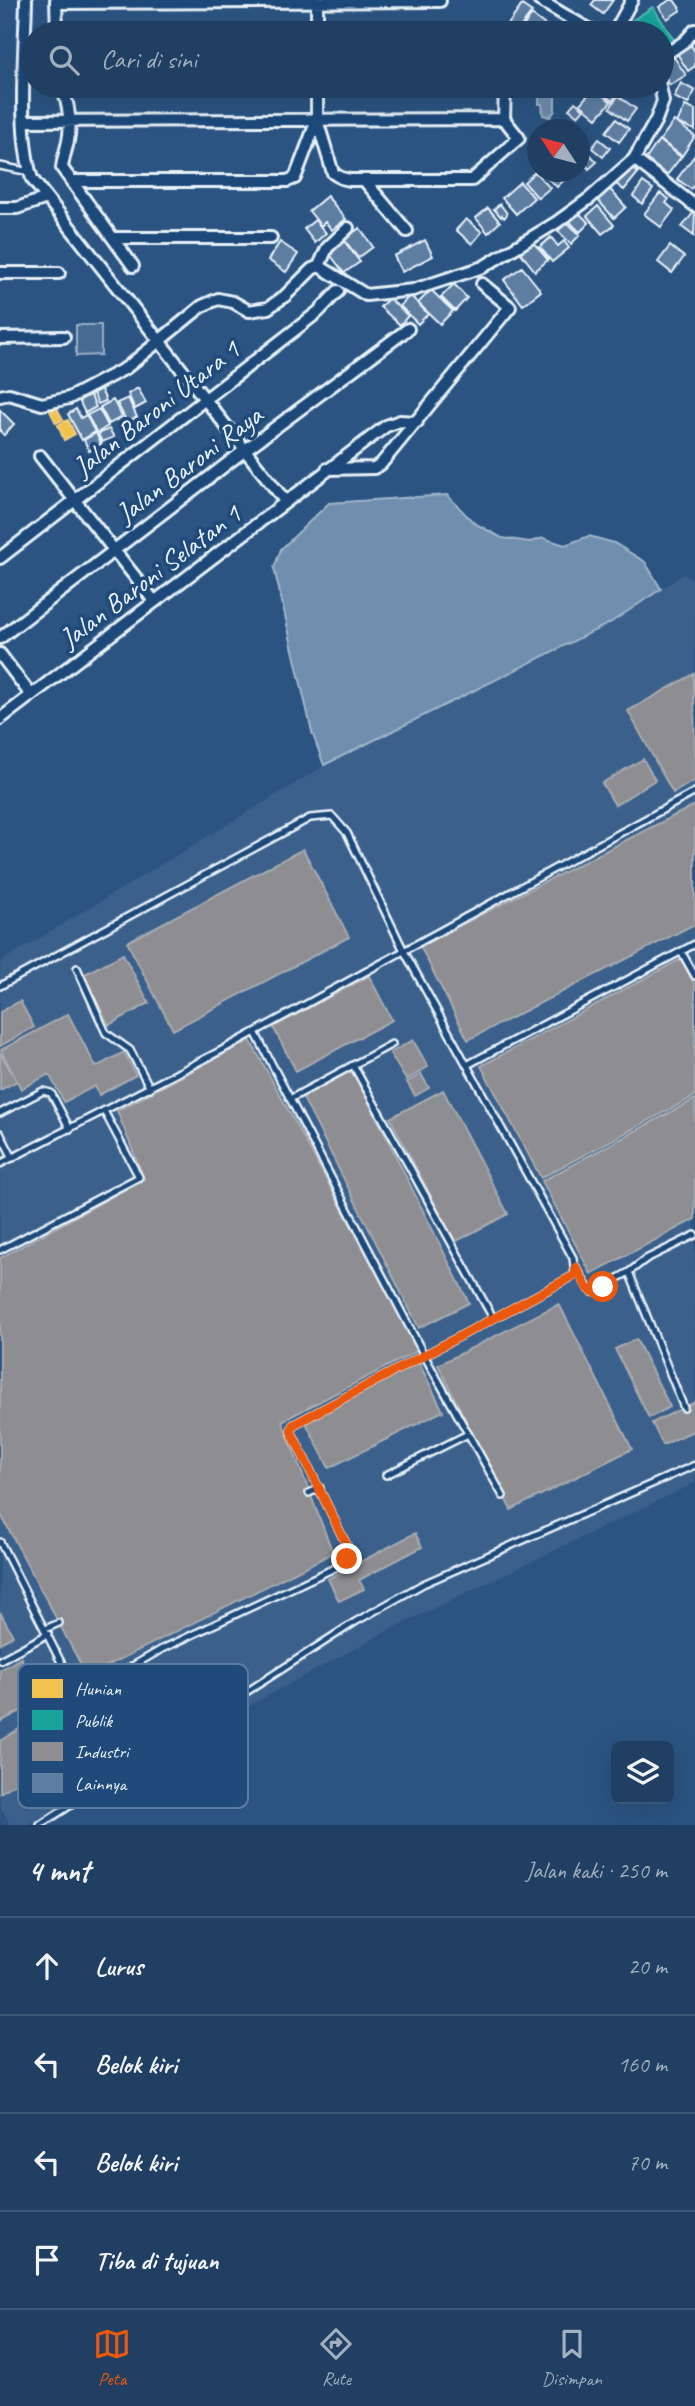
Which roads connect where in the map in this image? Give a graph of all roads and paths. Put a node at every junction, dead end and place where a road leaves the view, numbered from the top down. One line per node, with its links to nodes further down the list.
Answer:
1 (26, 0): 7 (street)
2 (539, 0): 10 (street)
3 (632, 0): 11 (street)
4 (56, 1): 5 (street); 8 (street)
5 (317, 1): 6 (street); 9 (street)
6 (440, 1)
7 (26, 21)
8 (57, 21)
9 (317, 21)
10 (575, 21)
11 (621, 21)
12 (695, 30): 13 (street)
13 (674, 49)
14 (24, 98): 21 (street)
15 (66, 98): 22 (street)
16 (317, 98): 20 (street)
17 (505, 98): 19 (street)
18 (662, 98): 23 (street)
19 (504, 119): 20 (street); 26 (street)
20 (317, 120): 22 (street); 26 (street); 27 (street)
21 (24, 121): 22 (street); 25 (street)
22 (70, 121): 27 (street)
23 (634, 159): 29 (street); 36 (street)
24 (0, 166): 25 (lane)
25 (30, 172): 28 (street)
26 (364, 180): 32 (street)
27 (71, 181): 33 (street)
28 (47, 198): 30 (street); 44 (street)
29 (695, 206)
30 (0, 208)
31 (348, 228): 36 (street)
32 (407, 231)
33 (113, 238): 34 (street); 35 (street)
34 (271, 238)
35 (133, 266)
36 (319, 266): 44 (street)
37 (59, 272): 38 (street)
38 (0, 273)
39 (482, 284): 47 (street)
40 (338, 291): 46 (street, Jalan Baroni Utara 1)
41 (408, 329): 48 (street, Jalan Baroni Raya)
42 (64, 337): 43 (street)
43 (0, 338)
44 (159, 340): 45 (street); 46 (street)
45 (0, 396)
46 (205, 399): 48 (street); 51 (street, Jalan Baroni Utara 1)
47 (417, 422): 50 (street, Jalan Baroni Selatan 1); 50 (street)
48 (244, 450): 52 (street); 53 (street, Jalan Baroni Raya)
49 (40, 456): 51 (street)
50 (327, 469): 52 (street, Jalan Baroni Selatan 1)
51 (75, 500): 53 (street); 54 (street, Jalan Baroni Utara 1)
52 (285, 501): 55 (street, Jalan Baroni Selatan 1)
53 (114, 550): 55 (street); 56 (street, Jalan Baroni Raya)
54 (0, 558)
55 (154, 601): 58 (street, Jalan Baroni Selatan 1)
56 (0, 638)
57 (0, 654): 58 (street)
58 (32, 695): 59 (street, Jalan Baroni Selatan 1)
59 (0, 719)
60 (695, 792): 62 (lane)
61 (695, 944): 63 (lane)
62 (404, 951): 66 (lane); 67 (lane); 70 (lane)
63 (681, 951): 65 (lane); 70 (lane)
64 (76, 968): 71 (lane)
65 (695, 976)
66 (0, 986)
67 (255, 1032): 71 (lane); 72 (lane)
68 (392, 1044): 69 (lane)
69 (353, 1065): 72 (lane); 83 (lane)
70 (467, 1065): 81 (lane)
71 (150, 1088): 73 (lane)
72 (290, 1099): 84 (lane)
73 (104, 1111): 75 (lane); 80 (lane)
74 (0, 1113): 75 (lane)
75 (70, 1129): 77 (lane)
76 (0, 1133): 77 (lane)
77 (13, 1158): 78 (lane)
78 (0, 1164)
79 (695, 1235): 82 (lane)
80 (0, 1251)
81 (576, 1267): 82 (lane); 83 (lane)
82 (629, 1272): 85 (lane)
83 (493, 1318): 84 (lane)
84 (424, 1354): 86 (lane); 89 (lane)
85 (684, 1408)
86 (468, 1434): 88 (lane); 91 (lane)
87 (695, 1465): 98 (lane)
88 (386, 1475)
89 (320, 1488): 90 (lane); 97 (lane)
90 (309, 1493)
91 (503, 1496)
92 (0, 1542): 94 (lane)
93 (58, 1623): 94 (lane)
94 (47, 1632): 95 (lane); 96 (lane)
95 (0, 1660)
96 (64, 1664)
97 (136, 1664)
98 (248, 1691)
99 (66, 1808): 100 (lane)
100 (40, 1825)

